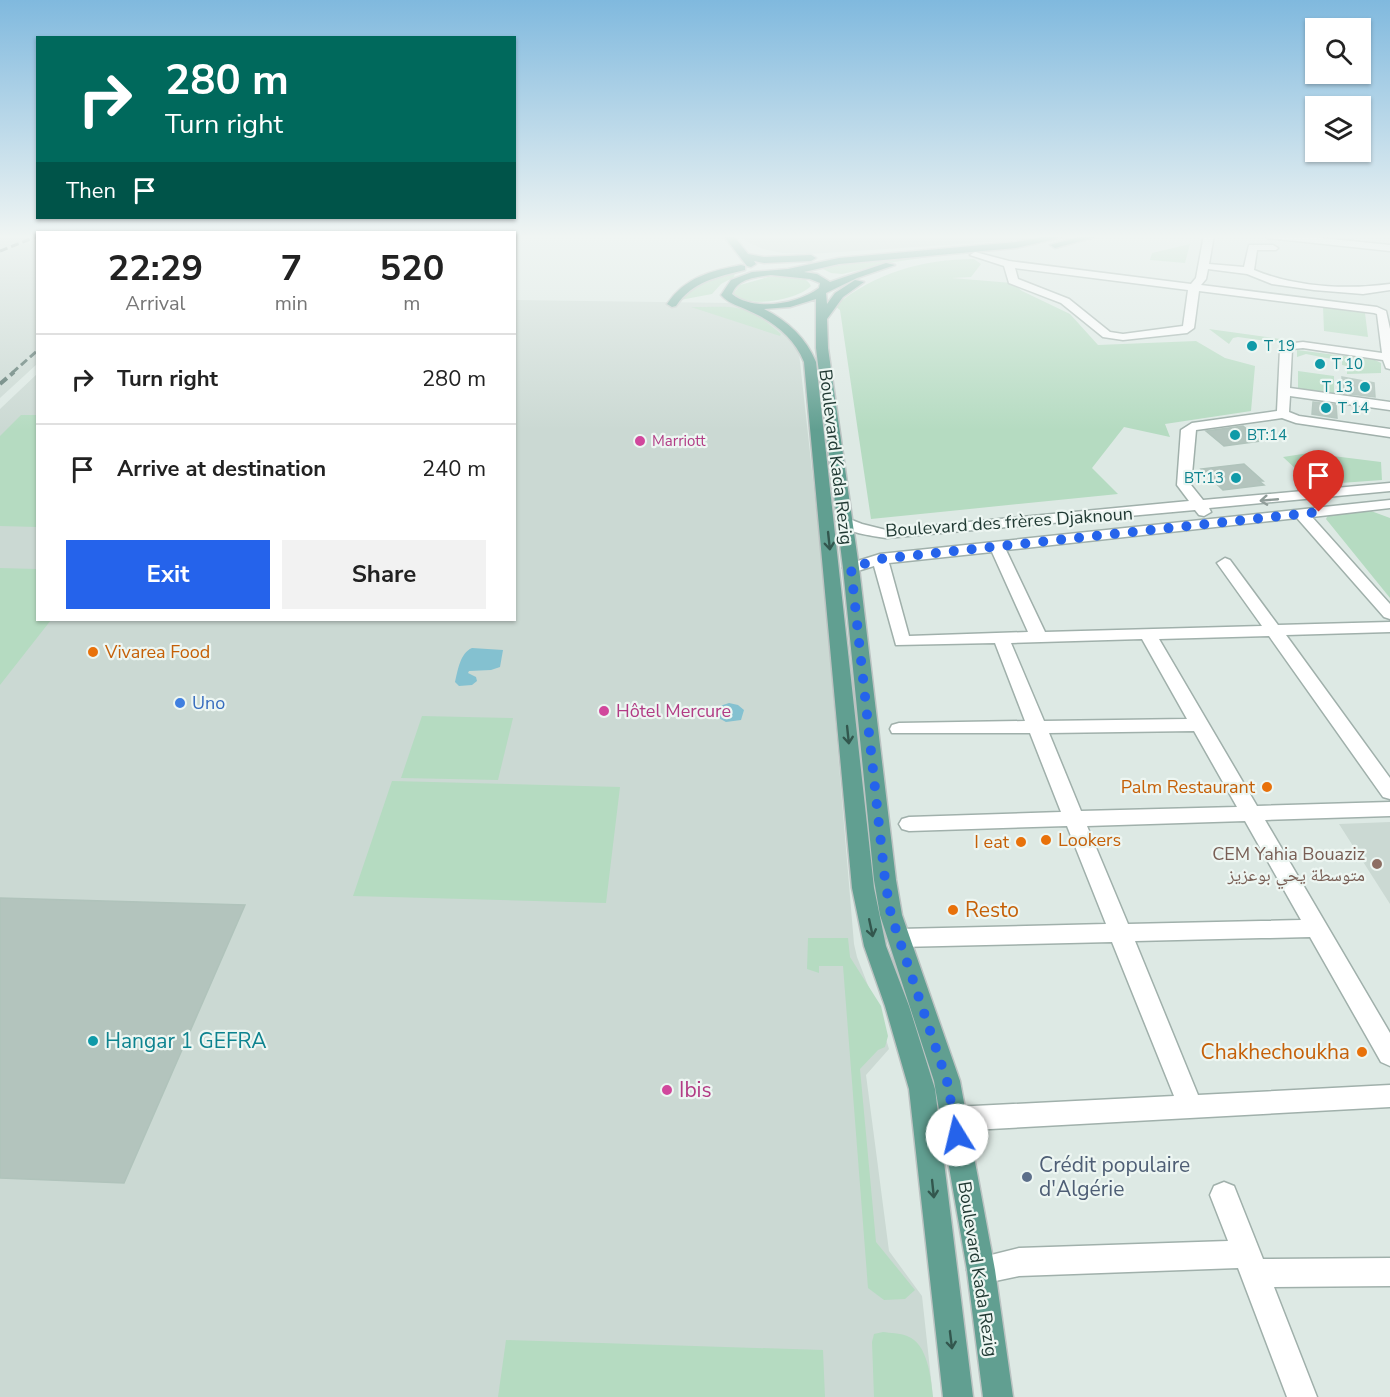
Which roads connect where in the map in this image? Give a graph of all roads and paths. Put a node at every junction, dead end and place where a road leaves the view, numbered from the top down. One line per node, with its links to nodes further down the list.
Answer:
1 (674, 300): 10 (main road)
2 (732, 300): 11 (main road, Boulevard Kada Rezig)
3 (796, 300): 11 (main road)
4 (822, 300): 12 (main road, Boulevard Kada Rezig)
5 (834, 300): 12 (main road)
6 (1063, 300): 7 (street)
7 (1192, 300)
8 (1305, 300): 9 (street)
9 (1311, 301): 14 (street)
10 (672, 304)
11 (746, 305): 13 (main road, Boulevard Kada Rezig)
12 (821, 322): 13 (main road); 25 (main road, Boulevard Kada Rezig)
13 (783, 326): 56 (main road, Boulevard Kada Rezig, one-way to 56)
14 (1388, 335): 15 (street)
15 (1389, 361): 16 (street)
16 (1284, 391): 17 (street); 18 (street)
17 (1390, 406)
18 (1282, 414): 19 (street); 22 (street)
19 (1390, 433)
20 (1390, 487): 21 (street, Boulevard des frères Djaknoun)
21 (1360, 491): 22 (street, Boulevard des frères Djaknoun, one-way to 22); 23 (street)
22 (1198, 506): 25 (street, Boulevard des frères Djaknoun); 26 (street)
23 (1387, 507): 24 (street, Boulevard des frères Djaknoun)
24 (1301, 514): 26 (street, Boulevard des frères Djaknoun); 31 (street)
25 (844, 521): 30 (main road, Boulevard Kada Rezig)
26 (1214, 523): 27 (street, Boulevard des frères Djaknoun)
27 (997, 546): 28 (street, Boulevard des frères Djaknoun); 36 (street)
28 (880, 559): 30 (street, Boulevard des frères Djaknoun); 35 (street)
29 (1225, 562): 33 (street)
30 (851, 568): 47 (main road, Boulevard Kada Rezig)
31 (1390, 614)
32 (1390, 627): 33 (street)
33 (1274, 631): 34 (street); 40 (street)
34 (1148, 635): 36 (street); 37 (street)
35 (1001, 638): 36 (street); 38 (street)
36 (1039, 638)
37 (1199, 725): 38 (street); 42 (street)
38 (1036, 727): 39 (street); 43 (street)
39 (899, 729)
40 (1390, 792)
41 (1390, 809): 42 (street)
42 (1250, 813): 43 (street); 45 (street)
43 (1072, 819): 44 (street); 46 (street)
44 (909, 824)
45 (1315, 928): 46 (street); 48 (street)
46 (1121, 932): 47 (street); 50 (street)
47 (899, 938): 51 (main road, Boulevard Kada Rezig)
48 (1390, 1055)
49 (1390, 1095): 50 (street)
50 (1191, 1108): 51 (street)
51 (954, 1119): 54 (main road, Boulevard Kada Rezig)
52 (1224, 1195): 53 (street)
53 (1250, 1263): 54 (street); 55 (street); 58 (street)
54 (981, 1270): 57 (main road, Boulevard Kada Rezig)
55 (1390, 1272)
56 (958, 1397)
57 (998, 1397)
58 (1302, 1397)

